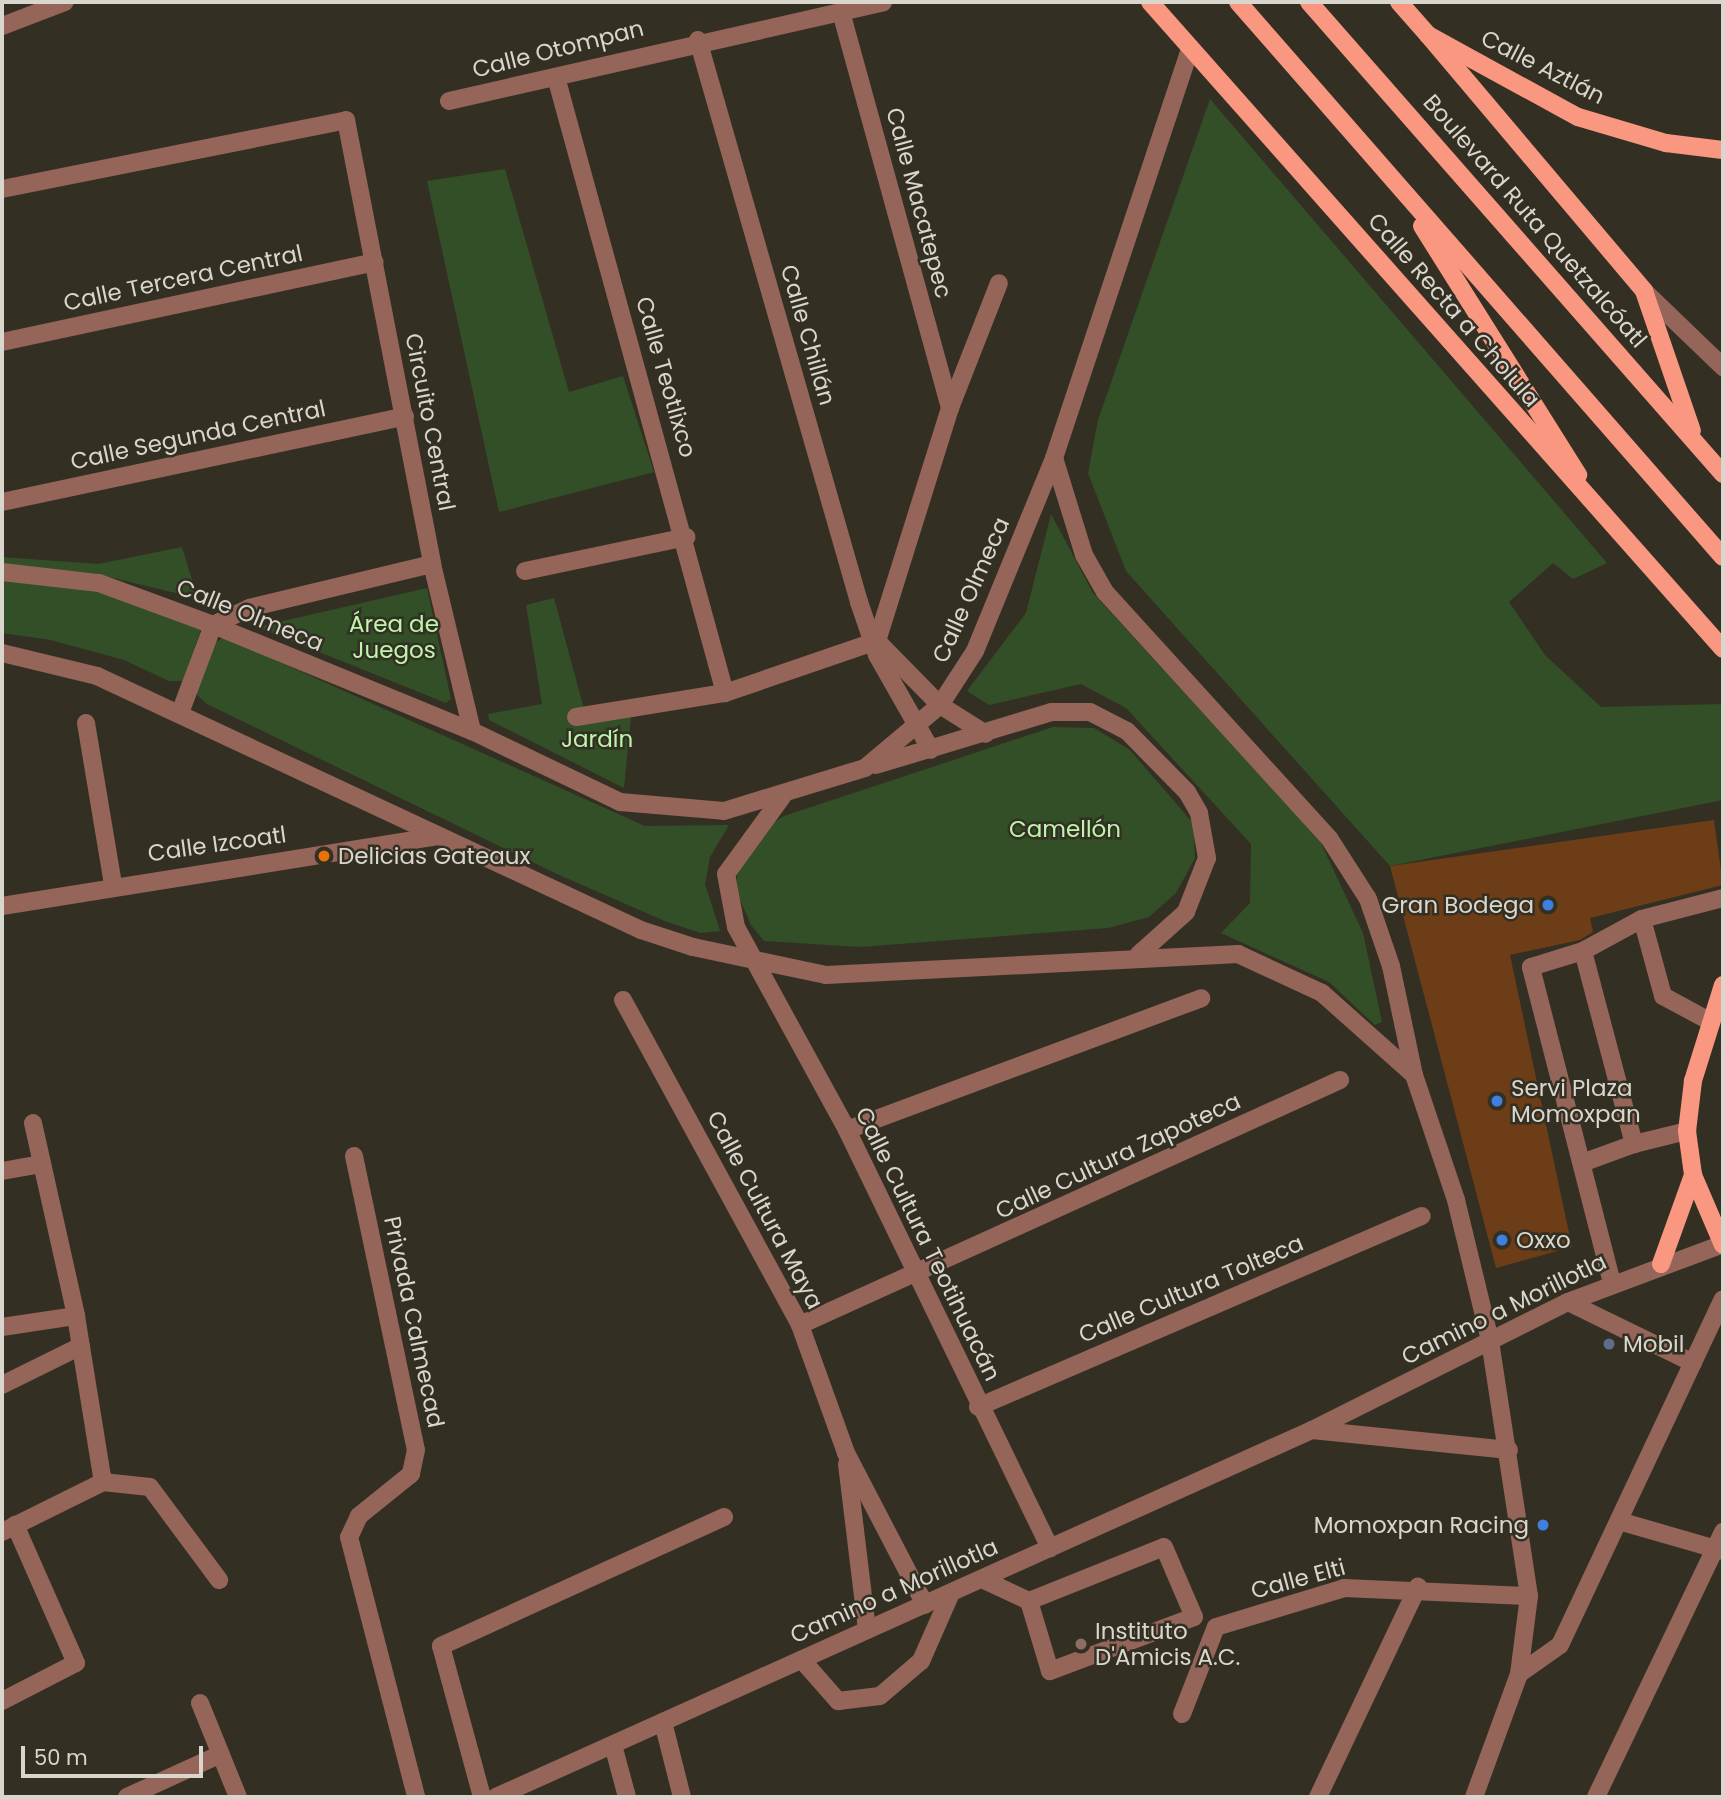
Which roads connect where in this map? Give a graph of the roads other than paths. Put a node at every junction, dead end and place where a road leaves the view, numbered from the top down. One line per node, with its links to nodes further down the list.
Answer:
1 (65, 2): 8 (street)
2 (883, 2): 7 (street, Calle Otompan)
3 (1150, 2): 11 (main road, Calle Recta a Cholula)
4 (1238, 2): 15 (main road, Calle Recta a Cholula)
5 (1309, 2): 24 (main road, Boulevard Ruta Quetzalcóatl)
6 (1399, 2): 9 (main road, Calle Aztlán)
7 (841, 12): 10 (street, Calle Otompan); 22 (street, Calle Macatepec)
8 (2, 26)
9 (1428, 35): 14 (main road, Calle Aztlán); 19 (main road)
10 (698, 40): 12 (street, Calle Otompan); 35 (street, Calle Chillán)
11 (1190, 48): 25 (street, Calle Olmeca); 28 (main road, Calle Recta a Cholula)
12 (556, 77): 13 (street, Calle Otompan); 29 (street, Calle Teotlixco)
13 (449, 101)
14 (1723, 150)
15 (1392, 178): 28 (main road); 30 (main road, Calle Recta a Cholula)
16 (2, 189): 17 (street, Circuito Central)
17 (375, 262): 20 (street, Calle Tercera Central); 23 (street, Circuito Central)
18 (999, 283): 22 (street)
19 (1644, 291): 21 (street); 24 (main road)
20 (2, 342)
21 (1723, 367)
22 (950, 408): 35 (street)
23 (405, 416): 27 (street, Calle Segunda Central); 31 (street, Circuito Central)
24 (1695, 441): 26 (main road, Boulevard Ruta Quetzalcóatl)
25 (1054, 458): 39 (street, Calle Olmeca); 61 (street)
26 (1723, 474)
27 (2, 502)
28 (1606, 519): 36 (main road, Calle Recta a Cholula)
29 (686, 537): 32 (street); 38 (street, Calle Teotlixco)
30 (1723, 558)
31 (432, 565): 34 (street); 44 (street, Circuito Central)
32 (526, 571)
33 (2, 572): 34 (street, Calle Olmeca)
34 (213, 625): 40 (street); 44 (street, Calle Olmeca)
35 (877, 641): 38 (street); 39 (street, Calle Chillán); 43 (street, Calle Chillán)
36 (1723, 649)
37 (2, 653): 40 (street)
38 (725, 693): 41 (street)
39 (940, 705): 43 (street, Calle Olmeca); 45 (street, Calle Chillán)
40 (180, 713): 49 (street)
41 (576, 718)
42 (86, 723): 50 (street)
43 (920, 726): 46 (street, Calle Chillán); 47 (street, Calle Olmeca)
44 (472, 731): 48 (street, Calle Olmeca)
45 (986, 734): 46 (street); 55 (street)
46 (931, 750): 47 (street)
47 (864, 768): 48 (street, Calle Olmeca)
48 (782, 797): 56 (street, Calle Cultura Teotihuacán)
49 (439, 836): 50 (street, Calle Izcoatl); 56 (street)
50 (113, 884): 52 (street, Calle Izcoatl)
51 (1723, 898): 53 (street)
52 (2, 906)
53 (1642, 919): 54 (street); 60 (street)
54 (1583, 951): 66 (street); 68 (street)
55 (1138, 955): 56 (street); 61 (street)
56 (758, 964): 64 (street, Calle Cultura Teotihuacán)
57 (1723, 985): 60 (main road)
58 (1201, 998): 64 (street)
59 (623, 1000): 80 (street, Calle Cultura Maya)
60 (1711, 1022): 65 (main road)
61 (1414, 1075): 82 (street)
62 (1340, 1080): 75 (street, Calle Cultura Zapoteca)
63 (33, 1123): 69 (street)
64 (847, 1130): 75 (street, Calle Cultura Teotihuacán)
65 (1686, 1131): 66 (street); 71 (main road)
66 (1634, 1144): 68 (street)
67 (354, 1156): 114 (street, Privada Calmecad)
68 (1582, 1163): 76 (street)
69 (40, 1164): 70 (street); 79 (street)
70 (2, 1171)
71 (1693, 1175): 73 (main road); 74 (main road)
72 (1422, 1216): 86 (street, Calle Cultura Tolteca)
73 (1723, 1245): 74 (street, Camino a Morillotla)
74 (1661, 1264): 76 (street, Camino a Morillotla)
75 (916, 1276): 80 (street, Calle Cultura Zapoteca); 86 (street, Calle Cultura Teotihuacán)
76 (1612, 1283): 78 (street, Camino a Morillotla)
77 (1723, 1299): 84 (street)
78 (1568, 1302): 82 (street, Camino a Morillotla); 84 (street)
79 (76, 1316): 81 (street); 83 (street)
80 (800, 1325): 89 (street, Calle Cultura Maya)
81 (2, 1326)
82 (1490, 1340): 87 (street, Camino a Morillotla); 88 (street)
83 (81, 1346): 85 (street); 90 (street)
84 (1693, 1363): 92 (street)
85 (2, 1385)
86 (978, 1407): 95 (street, Calle Cultura Teotihuacán)
87 (1312, 1430): 88 (street); 95 (street, Camino a Morillotla)
88 (1508, 1450): 100 (street)
89 (846, 1453): 102 (street, Calle Cultura Maya); 103 (street, Calle Cultura Maya)
90 (103, 1482): 93 (street); 97 (street)
91 (724, 1517): 115 (street)
92 (1619, 1521): 94 (street); 105 (street)
93 (8, 1529): 106 (street)
94 (1721, 1544): 121 (street)
95 (1050, 1548): 96 (street, Camino a Morillotla)
96 (982, 1579): 99 (street, Camino a Morillotla); 101 (street)
97 (219, 1580)
98 (1418, 1586): 100 (street, Calle Elti); 108 (street, Calle Elti); 119 (street)
99 (951, 1593): 102 (street, Camino a Morillotla); 104 (street)
100 (1529, 1596): 105 (street)
101 (1029, 1601): 101 (street)
102 (925, 1605): 103 (street, Camino a Morillotla)
103 (867, 1630): 104 (street, Camino a Morillotla)
104 (802, 1660): 109 (street, Camino a Morillotla)
105 (1519, 1674): 120 (street)
106 (2, 1701)
107 (200, 1703): 111 (street)
108 (1182, 1714)
109 (663, 1722): 110 (street, Camino a Morillotla); 118 (street)
110 (613, 1745): 116 (street, Camino a Morillotla); 117 (street)
111 (221, 1754): 112 (street); 113 (street)
112 (127, 1797)
113 (238, 1797)
114 (416, 1797)
115 (482, 1797)
116 (496, 1797)
117 (626, 1797)
118 (682, 1797)
119 (1318, 1797)
120 (1474, 1797)
121 (1596, 1797)

